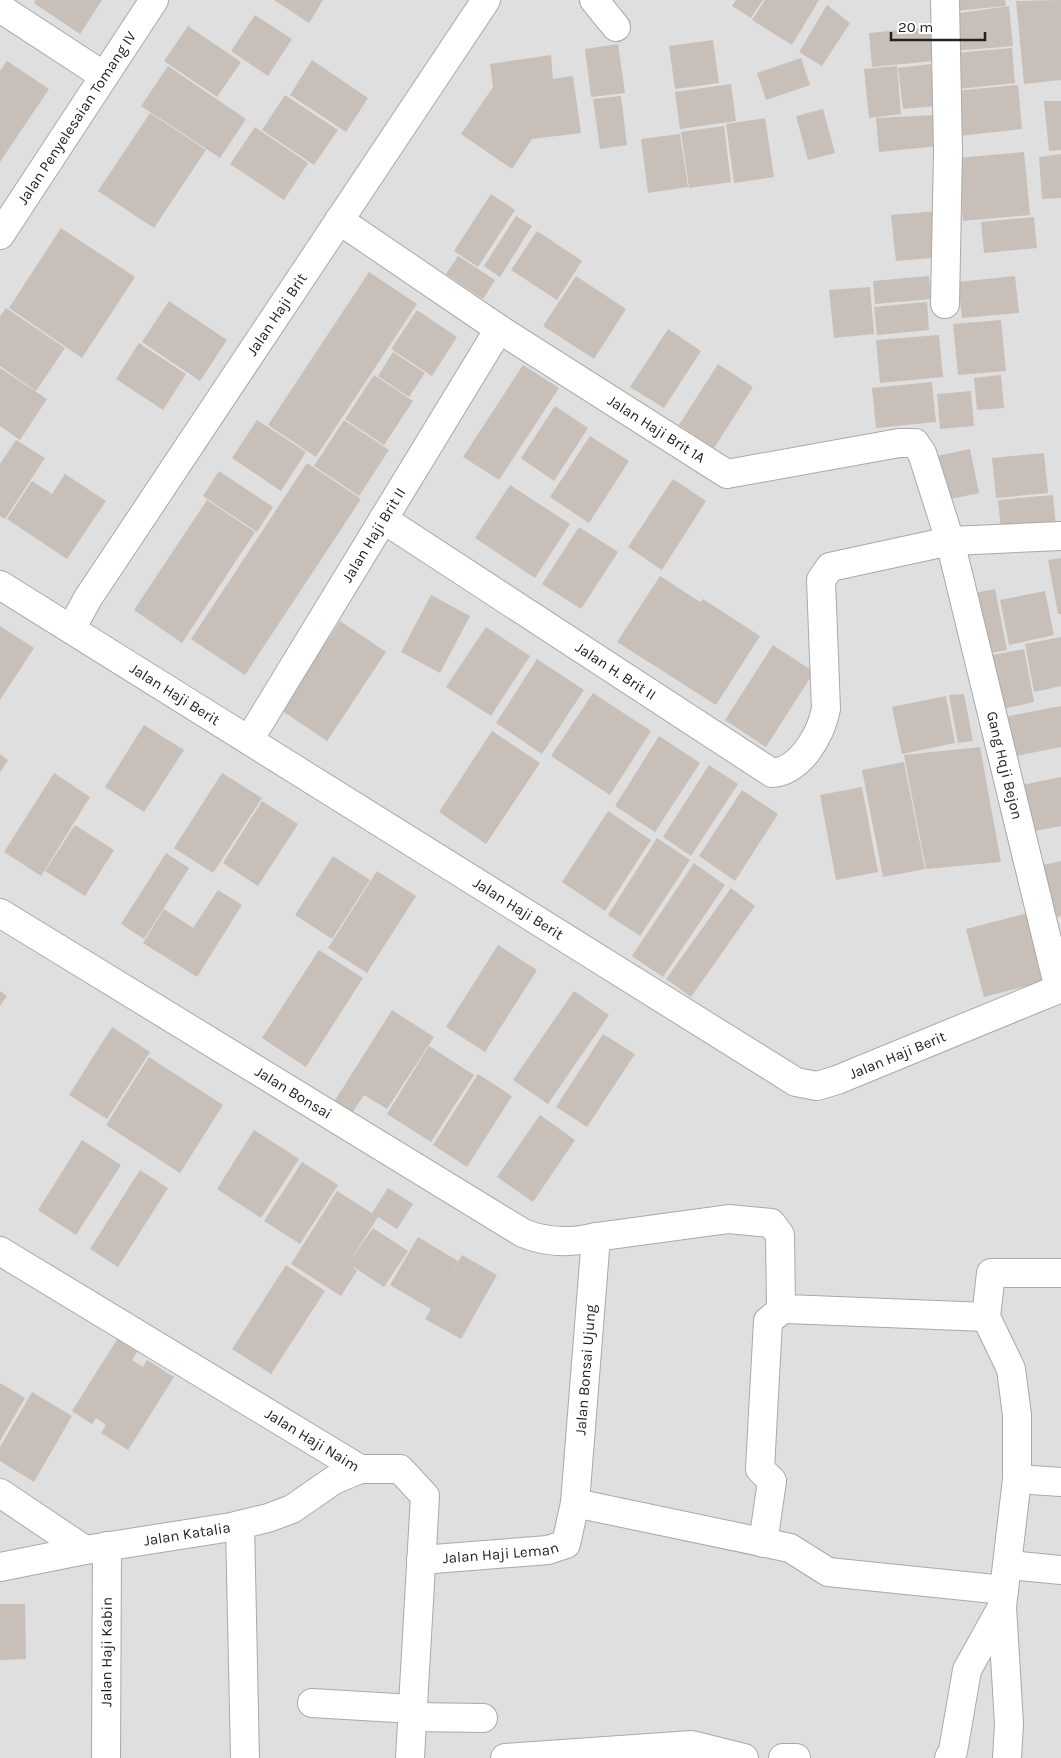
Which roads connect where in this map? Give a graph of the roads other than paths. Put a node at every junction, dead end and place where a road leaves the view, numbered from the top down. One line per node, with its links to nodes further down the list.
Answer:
1 (154, 0): 7 (street, Jalan Penyelesaian Tomang IV)
2 (486, 0): 8 (street, Jalan Haji Brit)
3 (594, 0): 6 (street)
4 (945, 0): 10 (street)
5 (0, 8): 7 (street)
6 (616, 27)
7 (104, 76): 9 (street, Jalan Penyelesaian Tomang IV)
8 (339, 220): 11 (street, Jalan Haji Brit 1A); 16 (street, Jalan Haji Brit)
9 (0, 235)
10 (945, 304)
11 (499, 329): 12 (street, Jalan Haji Brit II); 14 (street, Jalan Haji Brit 1A)
12 (383, 519): 14 (street, Jalan H. Brit II); 17 (street, Jalan Haji Brit II)
13 (1061, 536): 14 (street)
14 (950, 541): 19 (street, Gang Hqji Bejon)
15 (0, 585): 16 (street, Jalan Haji Berit)
16 (71, 629): 17 (street, Jalan Haji Berit)
17 (249, 740): 19 (street, Jalan Haji Berit)
18 (0, 913): 20 (street, Jalan Bonsai)
19 (1060, 989)
20 (596, 1237): 23 (street, Jalan Bonsai); 29 (street, Jalan Bonsai Ujung)
21 (0, 1251): 25 (street, Jalan Haji Naim)
22 (1061, 1273): 24 (street)
23 (784, 1308): 24 (street); 31 (street)
24 (986, 1317): 26 (street)
25 (360, 1469): 30 (street, Jalan Katalia); 33 (street, Jalan Haji Naim)
26 (1017, 1480): 27 (street); 36 (street)
27 (1061, 1482)
28 (0, 1493): 32 (street)
29 (575, 1503): 31 (street); 33 (street, Jalan Haji Leman)
30 (240, 1525): 32 (street, Jalan Katalia); 41 (street)
31 (763, 1543): 36 (street)
32 (96, 1548): 34 (street, Jalan Katalia); 40 (street, Jalan Haji Kabin)
33 (422, 1560): 38 (street, Jalan Haji Naim)
34 (1, 1567)
35 (1061, 1570): 36 (street)
36 (1005, 1587): 47 (street); 48 (street)
37 (312, 1703): 38 (street)
38 (413, 1713): 39 (street); 42 (street, Jalan Haji Naim)
39 (483, 1718)
40 (106, 1758)
41 (245, 1758)
42 (410, 1758)
43 (505, 1758): 44 (street)
44 (744, 1758)
45 (783, 1758): 46 (street)
46 (796, 1758)
47 (949, 1758)
48 (1007, 1758)

